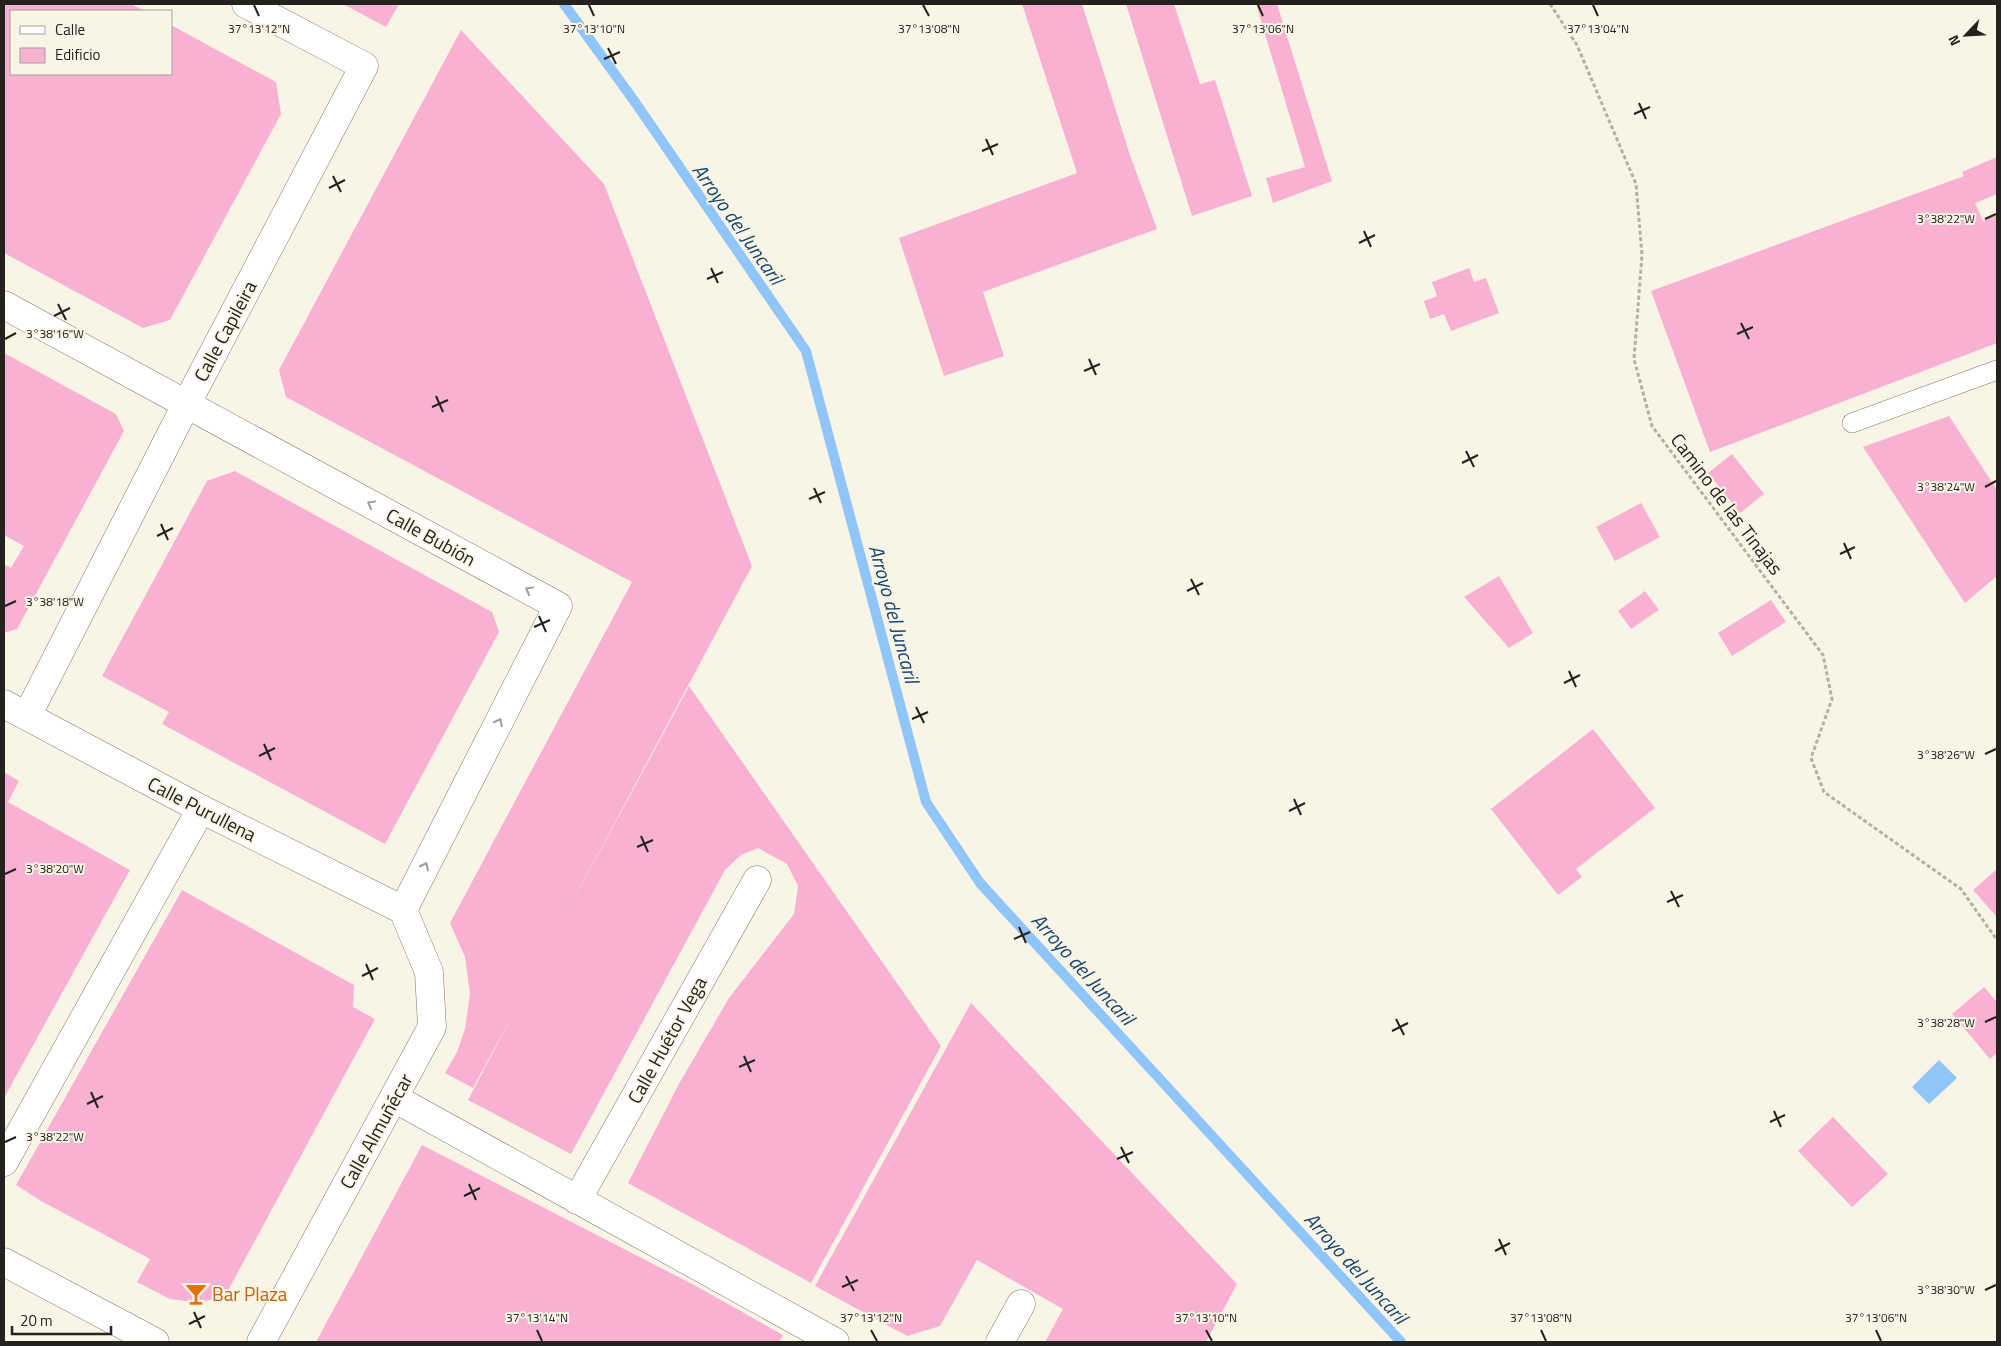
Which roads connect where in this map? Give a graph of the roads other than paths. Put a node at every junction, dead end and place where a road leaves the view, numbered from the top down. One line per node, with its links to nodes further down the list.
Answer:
1 (246, 4): 4 (street, Calle Capileira)
2 (4, 305): 4 (street, Calle Bubión)
3 (1997, 370): 5 (lane)
4 (187, 403): 6 (street, Calle Capileira); 9 (street, Calle Bubión, one-way to 4)
5 (1852, 423)
6 (15, 710): 7 (street, Calle Purullena)
7 (201, 809): 9 (street, Calle Purullena); 11 (street)
8 (757, 880): 12 (street, Calle Huétor Vega)
9 (402, 910): 10 (street, Calle Almuñécar)
10 (394, 1098): 12 (street); 16 (street, Calle Almuñécar)
11 (4, 1162)
12 (577, 1200): 17 (street)
13 (4, 1262): 15 (street)
14 (1021, 1304): 18 (street)
15 (155, 1342)
16 (261, 1342)
17 (835, 1342)
18 (1000, 1342)

